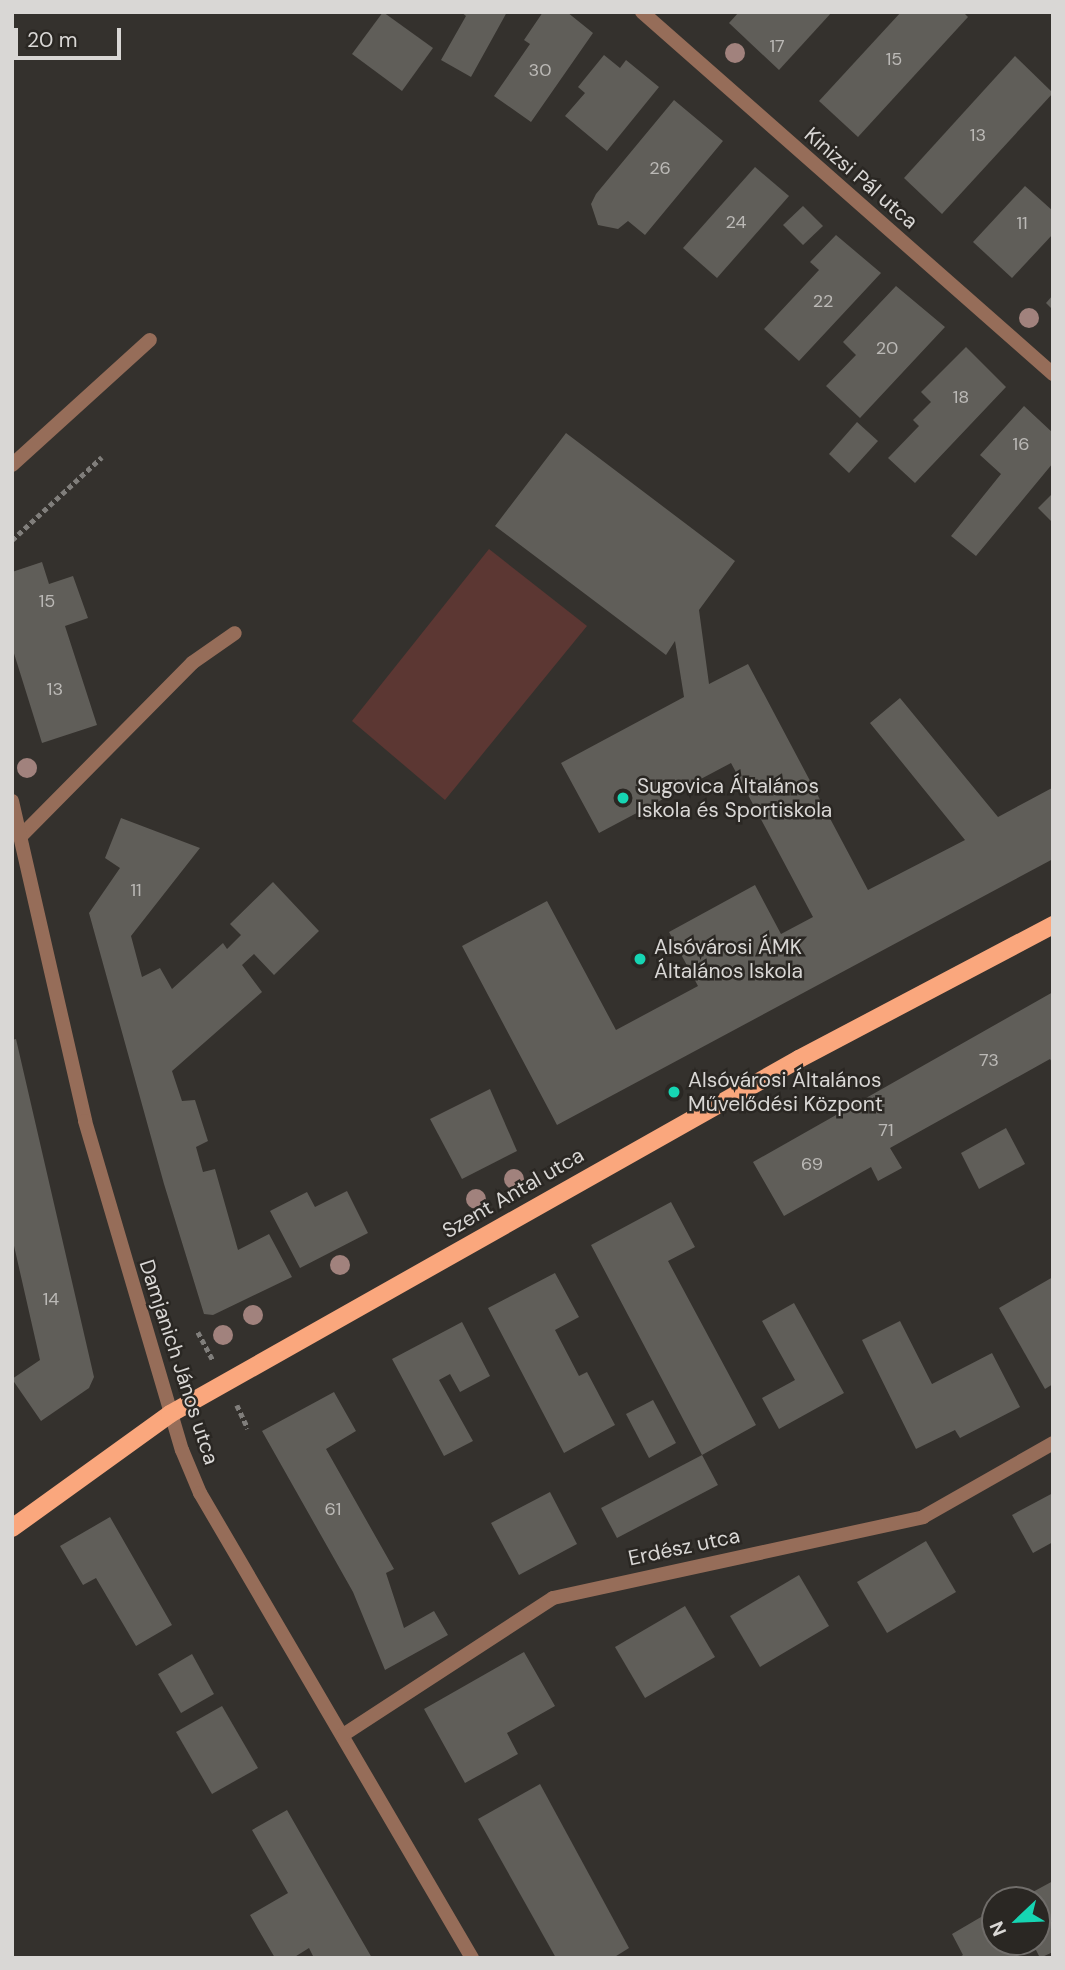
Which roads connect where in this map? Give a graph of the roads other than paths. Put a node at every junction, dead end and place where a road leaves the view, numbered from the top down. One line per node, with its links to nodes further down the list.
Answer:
1 (642, 12): 3 (street, Kinizsi Pál utca)
2 (150, 340): 4 (street)
3 (1053, 374)
4 (12, 465)
5 (235, 633): 7 (street)
6 (12, 801): 7 (street, Damjanich János utca)
7 (22, 835): 8 (street, Damjanich János utca)
8 (18, 870): 10 (street, Damjanich János utca)
9 (1053, 925): 10 (main road, Szent Antal utca)
10 (170, 1414): 12 (main road, Szent Antal utca); 13 (street, Damjanich János utca)
11 (1053, 1443): 13 (street, Erdész utca)
12 (12, 1528)
13 (343, 1735): 14 (street, Damjanich János utca)
14 (472, 1958)

